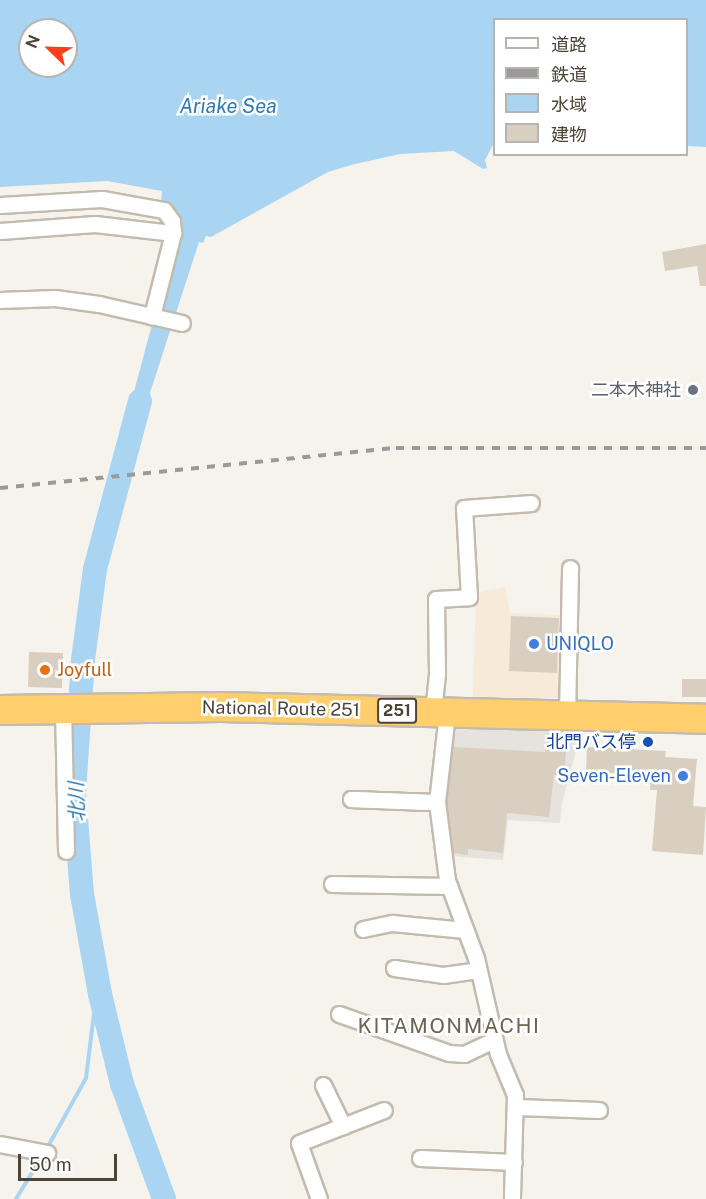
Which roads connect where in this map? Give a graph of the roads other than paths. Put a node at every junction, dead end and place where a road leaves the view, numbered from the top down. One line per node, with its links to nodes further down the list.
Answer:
1 (0, 205): 3 (street)
2 (0, 231): 3 (street)
3 (173, 233): 5 (street)
4 (0, 300): 5 (street)
5 (153, 316): 6 (street)
6 (182, 323)
7 (531, 503): 11 (street)
8 (570, 568): 12 (street)
9 (73, 707): 10 (highway, National Route 251 / 251); 11 (highway, National Route 251 / 251); 14 (street)
10 (0, 710)
11 (440, 712): 12 (highway, National Route 251 / 251); 16 (street)
12 (567, 715): 13 (highway, National Route 251 / 251)
13 (706, 719)
14 (66, 851)
15 (332, 884): 16 (street)
16 (449, 886): 18 (street)
17 (363, 929): 18 (street)
18 (465, 930): 20 (street)
19 (394, 968): 20 (street)
20 (478, 970): 22 (street)
21 (339, 1014): 22 (street)
22 (494, 1040): 24 (street)
23 (323, 1085): 27 (street)
24 (517, 1107): 26 (street); 31 (street)
25 (384, 1110): 27 (street)
26 (599, 1110)
27 (343, 1126): 32 (street)
28 (0, 1144): 29 (street)
29 (44, 1152)
30 (420, 1158): 31 (street)
31 (514, 1162): 33 (street)
32 (319, 1199)
33 (512, 1199)

